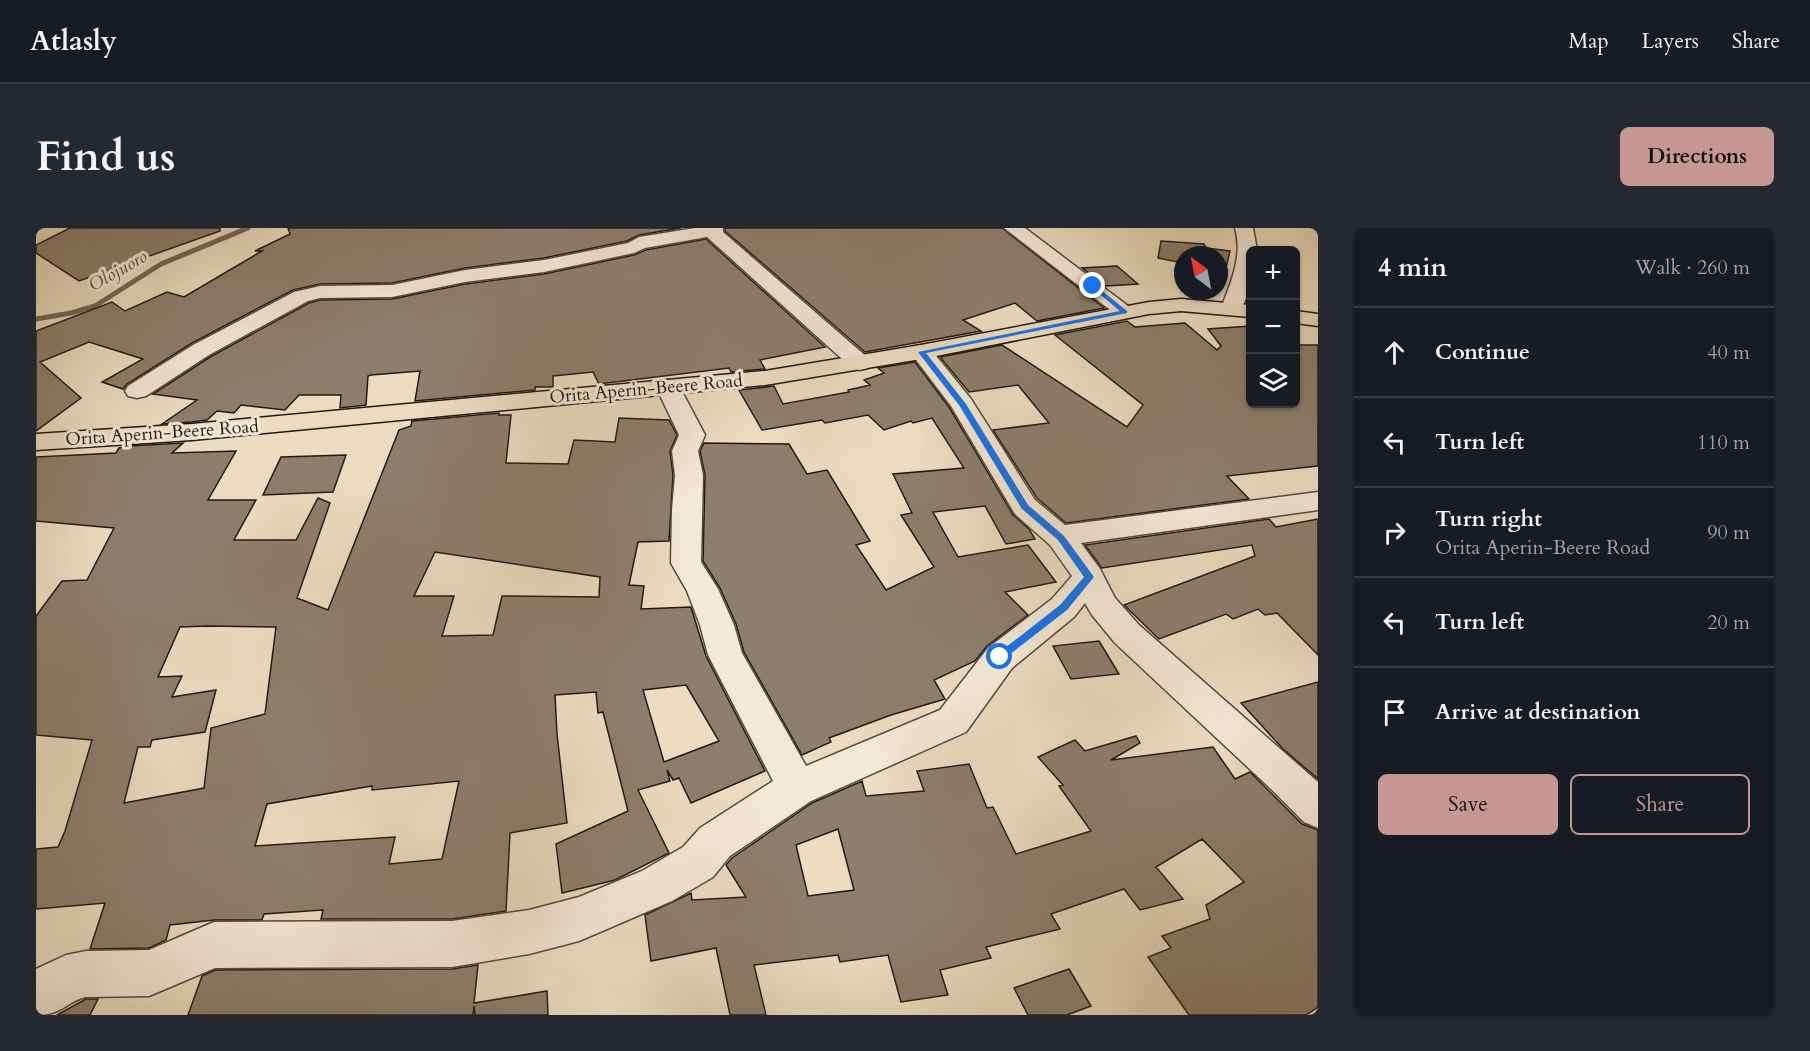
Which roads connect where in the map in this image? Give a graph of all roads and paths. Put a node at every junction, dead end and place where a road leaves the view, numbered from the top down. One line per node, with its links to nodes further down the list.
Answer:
1 (1013, 228): 5 (street)
2 (1244, 228): 4 (street)
3 (714, 229): 9 (street); 11 (street)
4 (1241, 309): 5 (main road, Orita Aperin-Beere Road)
5 (1125, 312): 8 (main road, Orita Aperin-Beere Road)
6 (1300, 318): 7 (main road)
7 (1318, 320)
8 (921, 352): 9 (main road, Orita Aperin-Beere Road); 14 (street)
9 (860, 363): 10 (main road, Orita Aperin-Beere Road)
10 (668, 387): 12 (main road, Orita Aperin-Beere Road); 16 (street)
11 (137, 391)
12 (36, 442)
13 (1318, 501): 14 (street)
14 (1059, 536): 15 (street)
15 (1089, 577): 16 (street); 17 (street)
16 (797, 788): 18 (street)
17 (1318, 809)
18 (36, 993)

